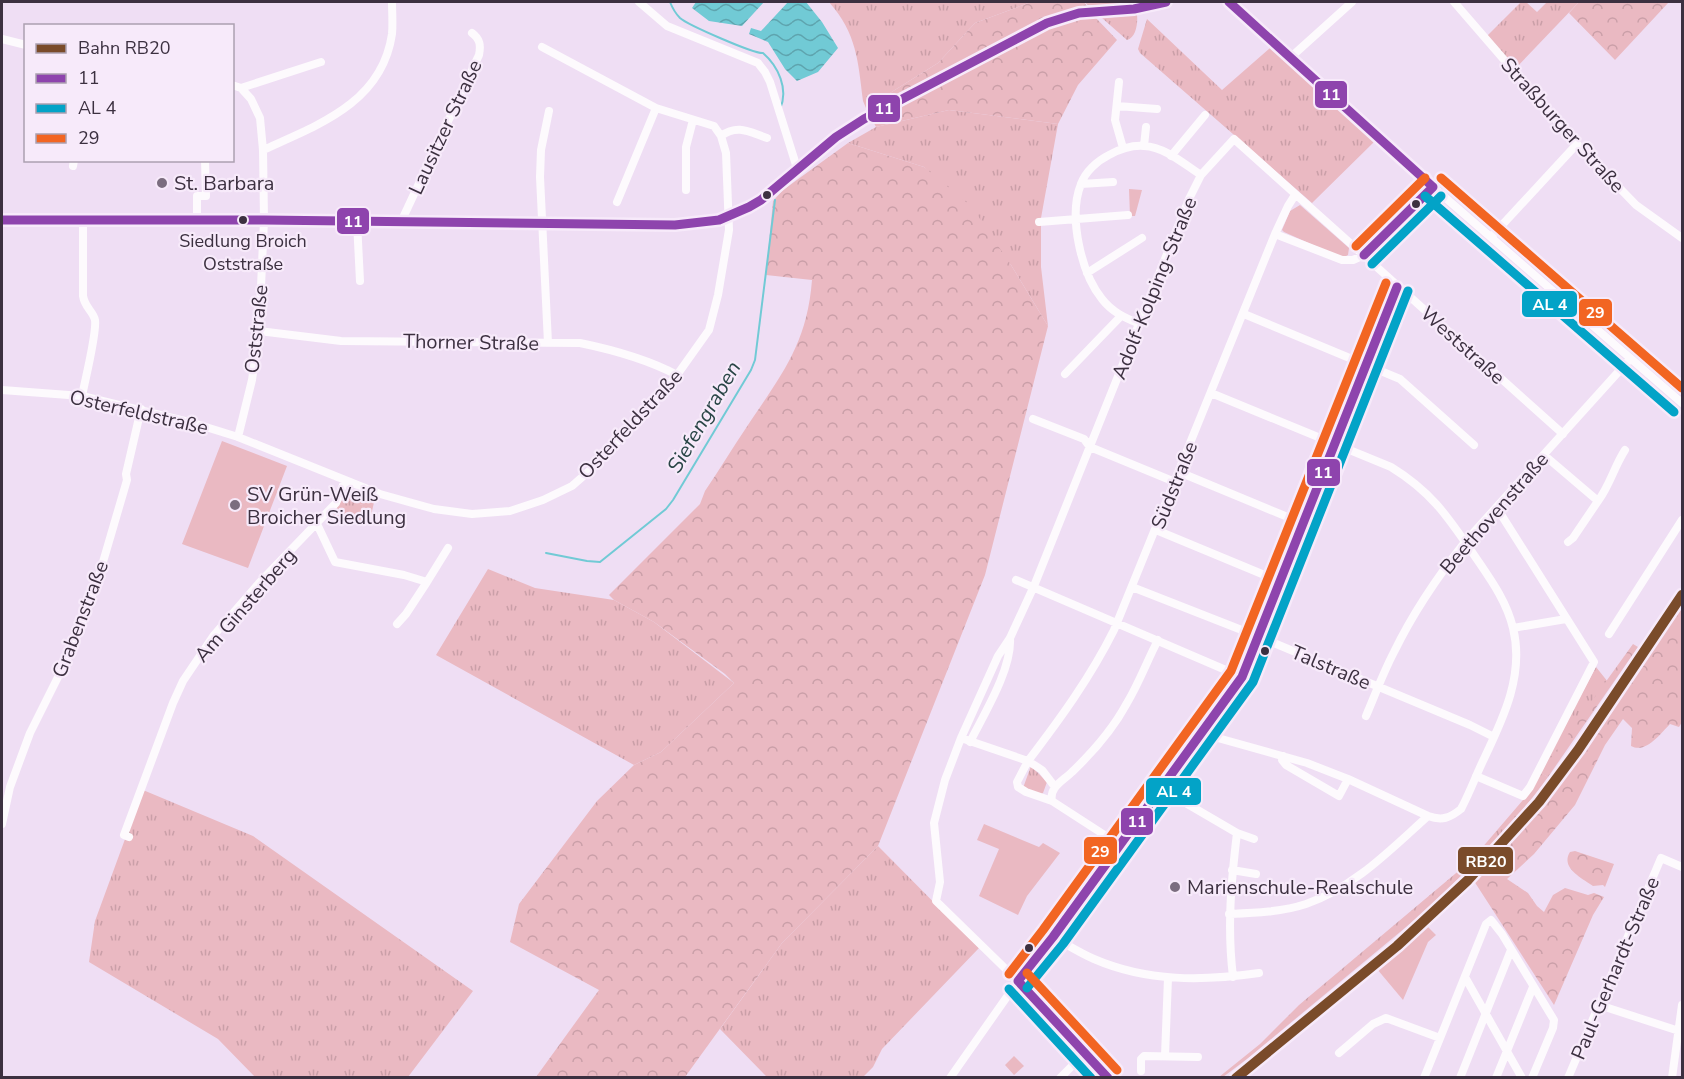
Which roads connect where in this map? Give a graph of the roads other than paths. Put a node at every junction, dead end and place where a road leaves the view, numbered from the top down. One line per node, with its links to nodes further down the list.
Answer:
1 (392, 2): 29 (street)
2 (639, 2): 32 (street)
3 (1166, 2): 32 (street)
4 (1229, 2): 11 (street)
5 (1352, 2): 11 (street)
6 (1454, 2): 26 (street, Straßburger Straße)
7 (472, 33): 48 (street, Lausitzer Straße)
8 (2, 39): 9 (street)
9 (24, 44)
10 (542, 47): 17 (street)
11 (1291, 57): 36 (street)
12 (321, 62): 15 (street)
13 (1119, 82): 16 (street)
14 (234, 86): 15 (street)
15 (242, 88): 29 (street, Oststraße)
16 (1117, 106): 18 (street); 28 (street)
17 (656, 108): 21 (street); 39 (street)
18 (1157, 109)
19 (549, 111): 50 (street)
20 (1205, 115): 30 (street)
21 (693, 120): 23 (street); 37 (street)
22 (1146, 127): 27 (street)
23 (721, 136): 24 (street); 41 (street, Osterfeldstraße)
24 (767, 138)
25 (1234, 139): 33 (street, Adolf-Kolping-Straße); 38 (street, Weststraße)
26 (1577, 144): 52 (street); 54 (street, Straßburger Straße)
27 (1144, 146): 28 (street); 30 (street)
28 (1123, 148): 35 (street)
29 (263, 150): 45 (street, Oststraße)
30 (1171, 156): 33 (street)
31 (205, 162): 44 (street)
32 (797, 168): 41 (street)
33 (1201, 176): 61 (street, Adolf-Kolping-Straße)
34 (1113, 182): 35 (street)
35 (1081, 184): 46 (street)
36 (1433, 187): 52 (street); 55 (street)
37 (686, 190)
38 (1295, 195): 51 (street, Südstraße); 55 (street, Weststraße)
39 (617, 202)
40 (1128, 215): 46 (street)
41 (729, 217): 50 (street); 67 (street, Osterfeldstraße)
42 (2, 220): 43 (street)
43 (83, 220): 44 (street); 70 (street)
44 (197, 220): 45 (street)
45 (264, 220): 47 (street); 62 (street, Oststraße)
46 (1076, 220): 49 (street); 56 (street)
47 (357, 222): 48 (street); 57 (street)
48 (401, 222): 50 (street)
49 (1039, 222)
50 (543, 225): 63 (street)
51 (1275, 234): 55 (street); 59 (street, Südstraße)
52 (1491, 237): 64 (street)
53 (1142, 238): 56 (street)
54 (1683, 238)
55 (1364, 255): 58 (street, Weststraße)
56 (1087, 273): 60 (street)
57 (360, 281)
58 (1397, 287): 65 (street); 74 (street, Weststraße)
59 (1244, 314): 65 (street); 69 (street, Südstraße)
60 (1121, 316): 61 (street); 66 (street)
61 (1140, 324): 78 (street, Adolf-Kolping-Straße)
62 (259, 331): 63 (street, Thorner Straße); 75 (street, Oststraße)
63 (548, 344): 67 (street, Thorner Straße)
64 (1630, 359): 71 (street); 74 (street, Beethovenstraße)
65 (1366, 365): 76 (street); 77 (street)
66 (1065, 374)
67 (677, 375): 82 (street, Osterfeldstraße)
68 (2, 390): 70 (street, Osterfeldstraße)
69 (1211, 393): 76 (street); 81 (street, Südstraße)
70 (82, 396): 72 (street, Osterfeldstraße)
71 (1683, 403)
72 (141, 409): 75 (street, Osterfeldstraße); 121 (street, Grabenstraße)
73 (1033, 419): 78 (street)
74 (1563, 434): 80 (street, Beethovenstraße)
75 (238, 437): 82 (street, Osterfeldstraße)
76 (1334, 442): 87 (street); 90 (street)
77 (1474, 446)
78 (1090, 447): 83 (street); 96 (street, Adolf-Kolping-Straße)
79 (1625, 450): 84 (street)
80 (1544, 455): 84 (street); 85 (street, Beethovenstraße)
81 (1179, 472): 83 (street, Südstraße); 87 (street)
82 (345, 480): 88 (street, Am Ginsterberg)
83 (1175, 482): 89 (street, Südstraße)
84 (1598, 501): 91 (street)
85 (1497, 508): 90 (street, Beethovenstraße); 98 (street)
86 (1683, 520): 102 (street)
87 (1302, 523): 94 (street)
88 (317, 524): 95 (street); 123 (street, Am Ginsterberg)
89 (1156, 530): 94 (street); 97 (street, Südstraße)
90 (1465, 542): 101 (street); 107 (street, Beethovenstraße)
91 (1568, 542)
92 (448, 548): 95 (street)
93 (1016, 580): 96 (street)
94 (1278, 581): 103 (street)
95 (427, 582): 100 (street)
96 (1034, 586): 99 (street); 104 (street, Adolf-Kolping-Straße)
97 (1132, 587): 99 (street, Südstraße); 103 (street, Talstraße)
98 (1566, 619): 101 (street); 115 (street)
99 (1118, 622): 105 (street); 114 (street, Südstraße)
100 (397, 624)
101 (1513, 628): 110 (street)
102 (1609, 634)
103 (1257, 636): 106 (street); 107 (street, Talstraße)
104 (1010, 638): 111 (street, Adolf-Kolping-Straße); 112 (street, Adolf-Kolping-Straße)
105 (1158, 640): 106 (street); 117 (street)
106 (1242, 677): 109 (street)
107 (1378, 687): 108 (street, Beethovenstraße); 110 (street, Talstraße)
108 (1366, 716)
109 (1200, 733): 113 (street); 118 (street)
110 (1494, 737): 115 (street)
111 (961, 738): 112 (street); 136 (street, Adolf-Kolping-Straße)
112 (970, 742): 114 (street)
113 (1283, 756): 116 (street); 116 (street)
114 (1028, 761): 117 (street); 119 (street, Südstraße)
115 (1476, 776): 120 (street)
116 (1348, 779): 120 (street)
117 (1055, 787): 119 (street)
118 (1160, 788): 122 (street); 125 (street)
119 (1052, 801): 125 (street)
120 (1428, 816): 129 (street)
121 (2, 824)
122 (1237, 833): 124 (street); 127 (street)
123 (129, 837)
124 (1254, 838)
125 (1120, 845): 130 (street)
126 (1683, 867): 138 (street, Paul-Gerhardt-Straße)
127 (1233, 870): 128 (street); 129 (street)
128 (1256, 874)
129 (1229, 914): 133 (street)
130 (1053, 936): 135 (street); 136 (street)
131 (1511, 950): 134 (street); 137 (street); 140 (street)
132 (1259, 973): 133 (street)
133 (1233, 977): 135 (street)
134 (1465, 977): 140 (street); 142 (street)
135 (1167, 978): 146 (street)
136 (1018, 981): 144 (street); 149 (street)
137 (1533, 987): 143 (street); 156 (street)
138 (1599, 1005): 141 (street); 157 (street, Paul-Gerhardt-Straße)
139 (1683, 1005): 141 (street)
140 (1486, 1013): 143 (street); 153 (street)
141 (1679, 1031): 158 (street)
142 (1440, 1038): 145 (street); 152 (street)
143 (1507, 1050): 154 (street); 155 (street)
144 (1086, 1052): 150 (street); 151 (street)
145 (1339, 1053)
146 (1165, 1056): 147 (street); 148 (street)
147 (1198, 1057)
148 (1141, 1071)
149 (950, 1077)
150 (1060, 1077)
151 (1108, 1077)
152 (1424, 1077)
153 (1460, 1077)
154 (1496, 1077)
155 (1521, 1077)
156 (1532, 1077)
157 (1568, 1077)
158 (1672, 1077)

